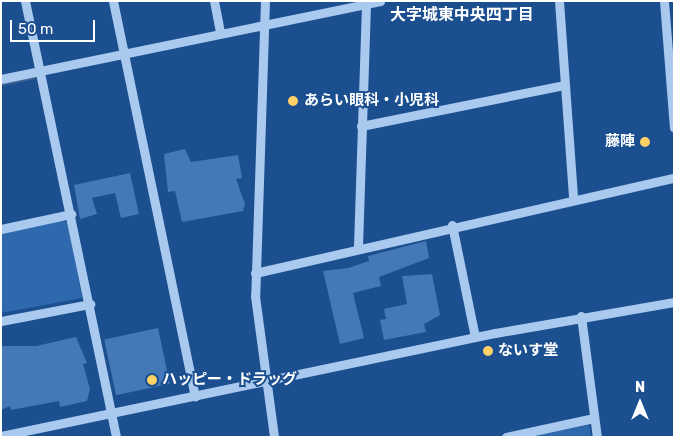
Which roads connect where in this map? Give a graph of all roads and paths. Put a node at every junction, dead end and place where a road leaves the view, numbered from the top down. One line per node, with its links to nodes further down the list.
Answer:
1 (25, 1): 12 (street)
2 (113, 1): 11 (street)
3 (214, 1): 10 (street)
4 (265, 1): 9 (street)
5 (380, 1): 8 (street)
6 (559, 1): 15 (street)
7 (664, 1): 14 (street)
8 (366, 3): 9 (street); 16 (street)
9 (264, 24): 10 (street); 24 (street)
10 (220, 32): 11 (street)
11 (124, 53): 12 (street); 31 (street)
12 (39, 70): 13 (street); 20 (street)
13 (1, 79)
14 (672, 81): 17 (street)
15 (565, 85): 16 (street); 19 (street)
16 (361, 126): 23 (street)
17 (674, 128)
18 (674, 178): 19 (street)
19 (573, 198): 21 (street)
20 (71, 214): 22 (street); 26 (street)
21 (452, 225): 23 (street); 29 (street)
22 (1, 229)
23 (358, 246): 24 (street)
24 (255, 273): 30 (street)
25 (674, 302): 27 (street)
26 (90, 304): 28 (street); 32 (street)
27 (581, 316): 29 (street); 33 (street)
28 (1, 321)
29 (475, 337): 30 (street)
30 (265, 381): 31 (street); 37 (street)
31 (195, 397): 32 (street)
32 (114, 413): 34 (street); 36 (street)
33 (594, 418): 35 (street); 38 (street)
34 (1, 436)
35 (510, 436)
36 (116, 437)
37 (274, 437)
38 (597, 437)

